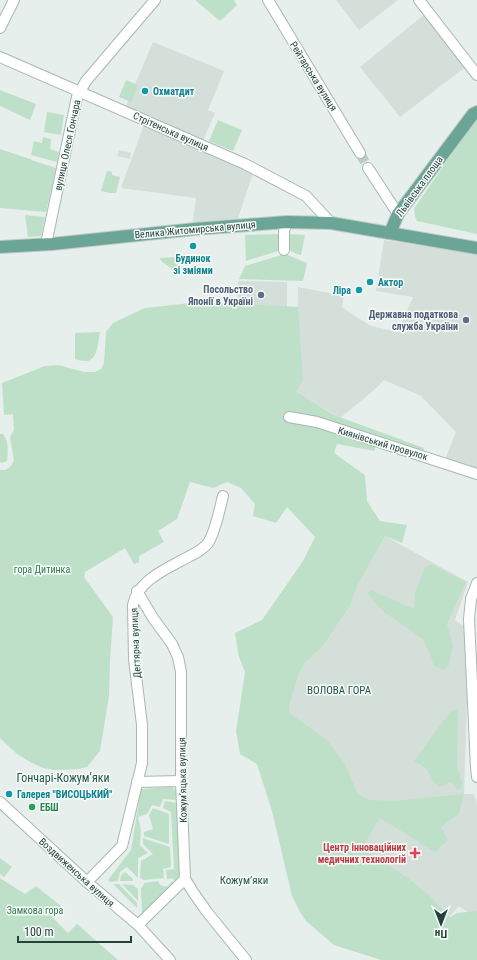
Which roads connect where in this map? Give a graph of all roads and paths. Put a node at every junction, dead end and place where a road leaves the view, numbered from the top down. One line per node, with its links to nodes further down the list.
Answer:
1 (14, 0): 5 (street)
2 (155, 0): 8 (street, вулиця Олеся Гончара)
3 (268, 0): 10 (street, Рейтарська вулиця)
4 (419, 0): 7 (street)
5 (0, 28)
6 (0, 57): 8 (street, Стрітенська вулиця)
7 (477, 75)
8 (80, 91): 14 (street, Стрітенська вулиця); 16 (street, вулиця Олеся Гончара)
9 (477, 112): 12 (main road, Львівська площа)
10 (360, 153)
11 (368, 168): 12 (street)
12 (398, 214): 15 (main road, Львівська площа)
13 (287, 222): 14 (main road, Велика Житомирська вулиця); 16 (main road, Велика Житомирська вулиця); 19 (street)
14 (331, 223): 15 (main road, Велика Житомирська вулиця)
15 (390, 233): 18 (main road)
16 (46, 244): 17 (main road, Велика Житомирська вулиця)
17 (0, 247)
18 (477, 248)
19 (284, 250)
20 (289, 416): 21 (street, Киянівський провулок)
21 (477, 474)
22 (223, 496): 24 (street)
23 (477, 583): 25 (street)
24 (137, 591): 26 (street, Кожумʼяцька вулиця); 27 (street, Дегтярна вулиця)
25 (477, 776)
26 (181, 781): 27 (street); 29 (street, Кожумʼяцька вулиця)
27 (137, 782): 30 (street, Дегтярна вулиця)
28 (0, 802): 30 (street, Воздвиженська вулиця)
29 (185, 879): 31 (street); 33 (street)
30 (87, 882): 31 (street, Воздвиженська вулиця)
31 (138, 925): 32 (street, Воздвиженська вулиця)
32 (170, 960)
33 (246, 960)

